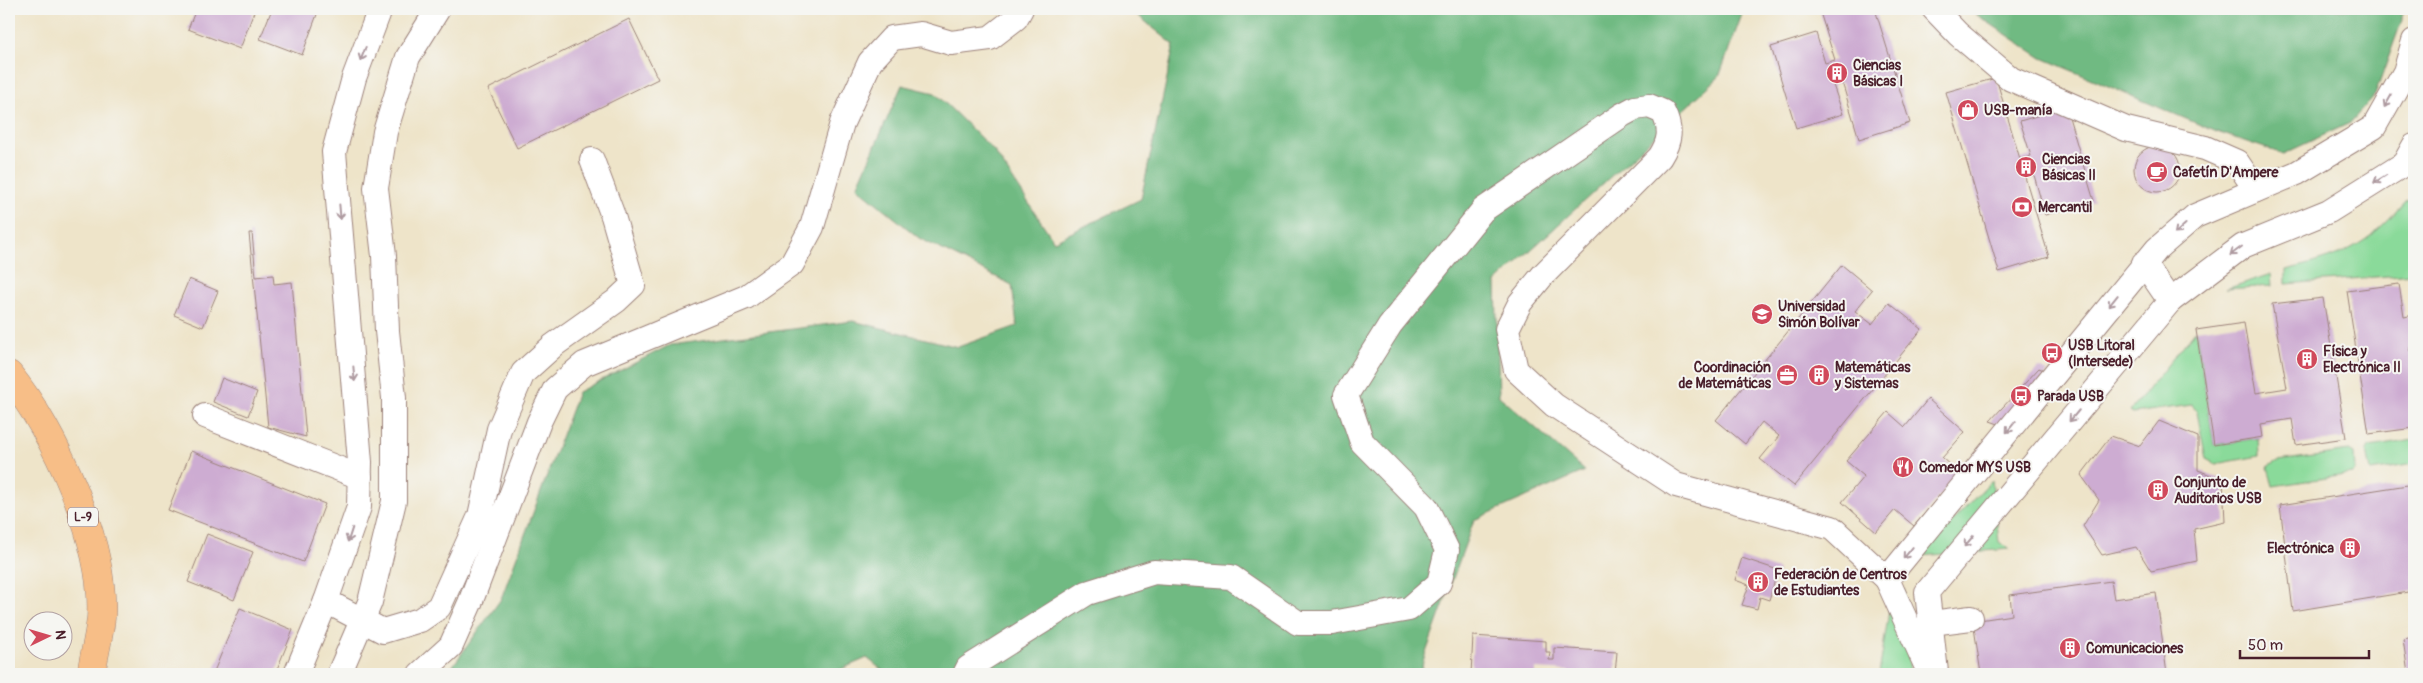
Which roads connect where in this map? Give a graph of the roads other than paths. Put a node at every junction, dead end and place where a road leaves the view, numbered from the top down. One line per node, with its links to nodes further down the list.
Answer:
1 (380, 9): 13 (lane, one-way to 13)
2 (438, 9): 17 (lane)
3 (1020, 9): 22 (lane)
4 (1934, 9): 8 (lane)
5 (2414, 40): 8 (lane, one-way to 8)
6 (592, 160): 17 (lane)
7 (2411, 162): 10 (lane, one-way to 10)
8 (2256, 190): 9 (lane, one-way to 9)
9 (2144, 263): 10 (lane); 14 (lane, one-way to 14)
10 (2170, 301): 18 (lane, one-way to 18)
11 (9, 375): 19 (main road, L-9)
12 (205, 416): 13 (lane)
13 (360, 477): 15 (lane, one-way to 15)
14 (1887, 579): 23 (lane); 24 (lane)
15 (326, 601): 17 (lane); 20 (lane)
16 (1971, 618): 18 (lane)
17 (362, 621): 21 (lane)
18 (1931, 624): 25 (lane)
19 (91, 674)
20 (296, 674)
21 (339, 674)
22 (420, 674)
23 (965, 674)
24 (1930, 674)
25 (1936, 674)

